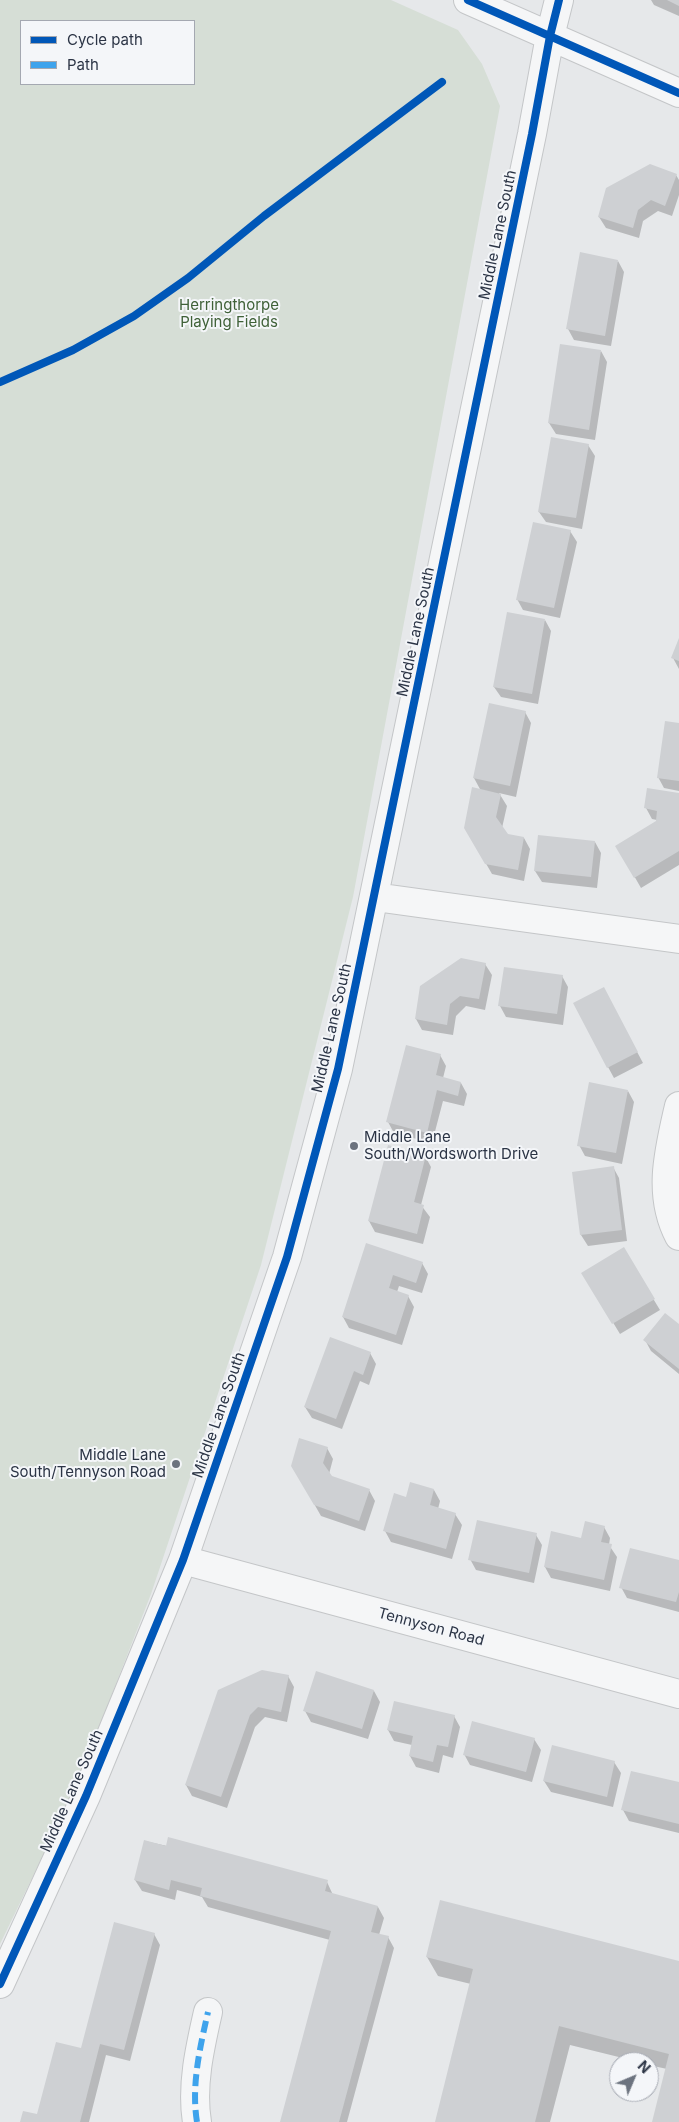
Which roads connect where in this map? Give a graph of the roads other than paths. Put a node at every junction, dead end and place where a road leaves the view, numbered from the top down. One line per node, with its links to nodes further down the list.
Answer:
1 (468, 0): 3 (street)
2 (559, 0): 3 (street, Middle Lane South)
3 (550, 36): 4 (street); 5 (street, Middle Lane South)
4 (679, 93)
5 (375, 897): 6 (street); 9 (street, Middle Lane South)
6 (679, 939)
7 (679, 1106): 8 (street)
8 (679, 1236)
9 (184, 1560): 10 (street, Tennyson Road); 11 (street, Middle Lane South)
10 (679, 1694)
11 (0, 1984)
12 (208, 2012): 13 (street)
13 (197, 2122)

